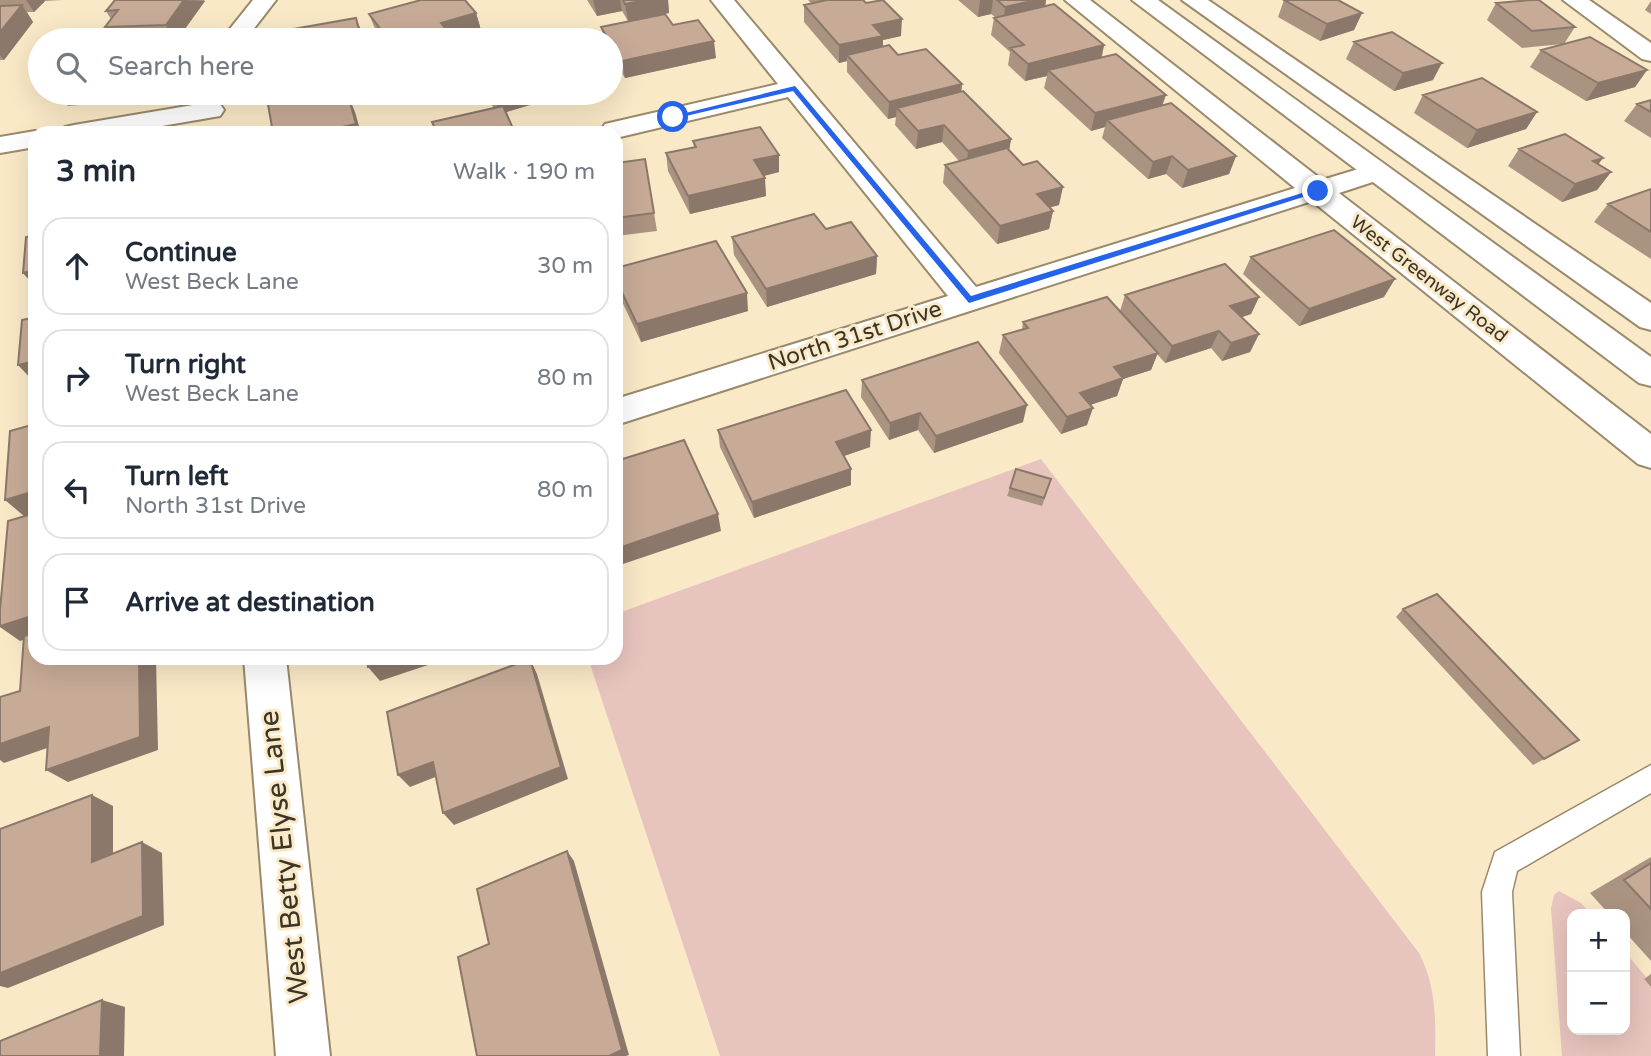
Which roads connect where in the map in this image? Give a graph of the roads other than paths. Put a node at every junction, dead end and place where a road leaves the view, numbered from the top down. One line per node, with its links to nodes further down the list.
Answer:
1 (265, 0): 7 (street)
2 (722, 0): 9 (street)
3 (1076, 0): 16 (street, West Greenway Road)
4 (1143, 0): 15 (street)
5 (1193, 0): 18 (street)
6 (1574, 0): 8 (street)
7 (243, 28)
8 (1651, 54)
9 (795, 88): 12 (street); 17 (street)
10 (211, 112): 11 (street)
11 (120, 126)
12 (623, 128)
13 (28, 140): 14 (street)
14 (0, 145)
15 (1375, 172): 16 (street, North 31st Drive); 19 (street)
16 (1318, 191): 17 (street, North 31st Drive); 21 (street, West Greenway Road)
17 (969, 300): 20 (street, North 31st Drive)
18 (1651, 319)
19 (1651, 374)
20 (623, 410)
21 (1651, 454)
22 (266, 665): 24 (street, West Betty Elyse Lane)
23 (1651, 778): 25 (lane)
24 (303, 1056)
25 (1504, 1056)

